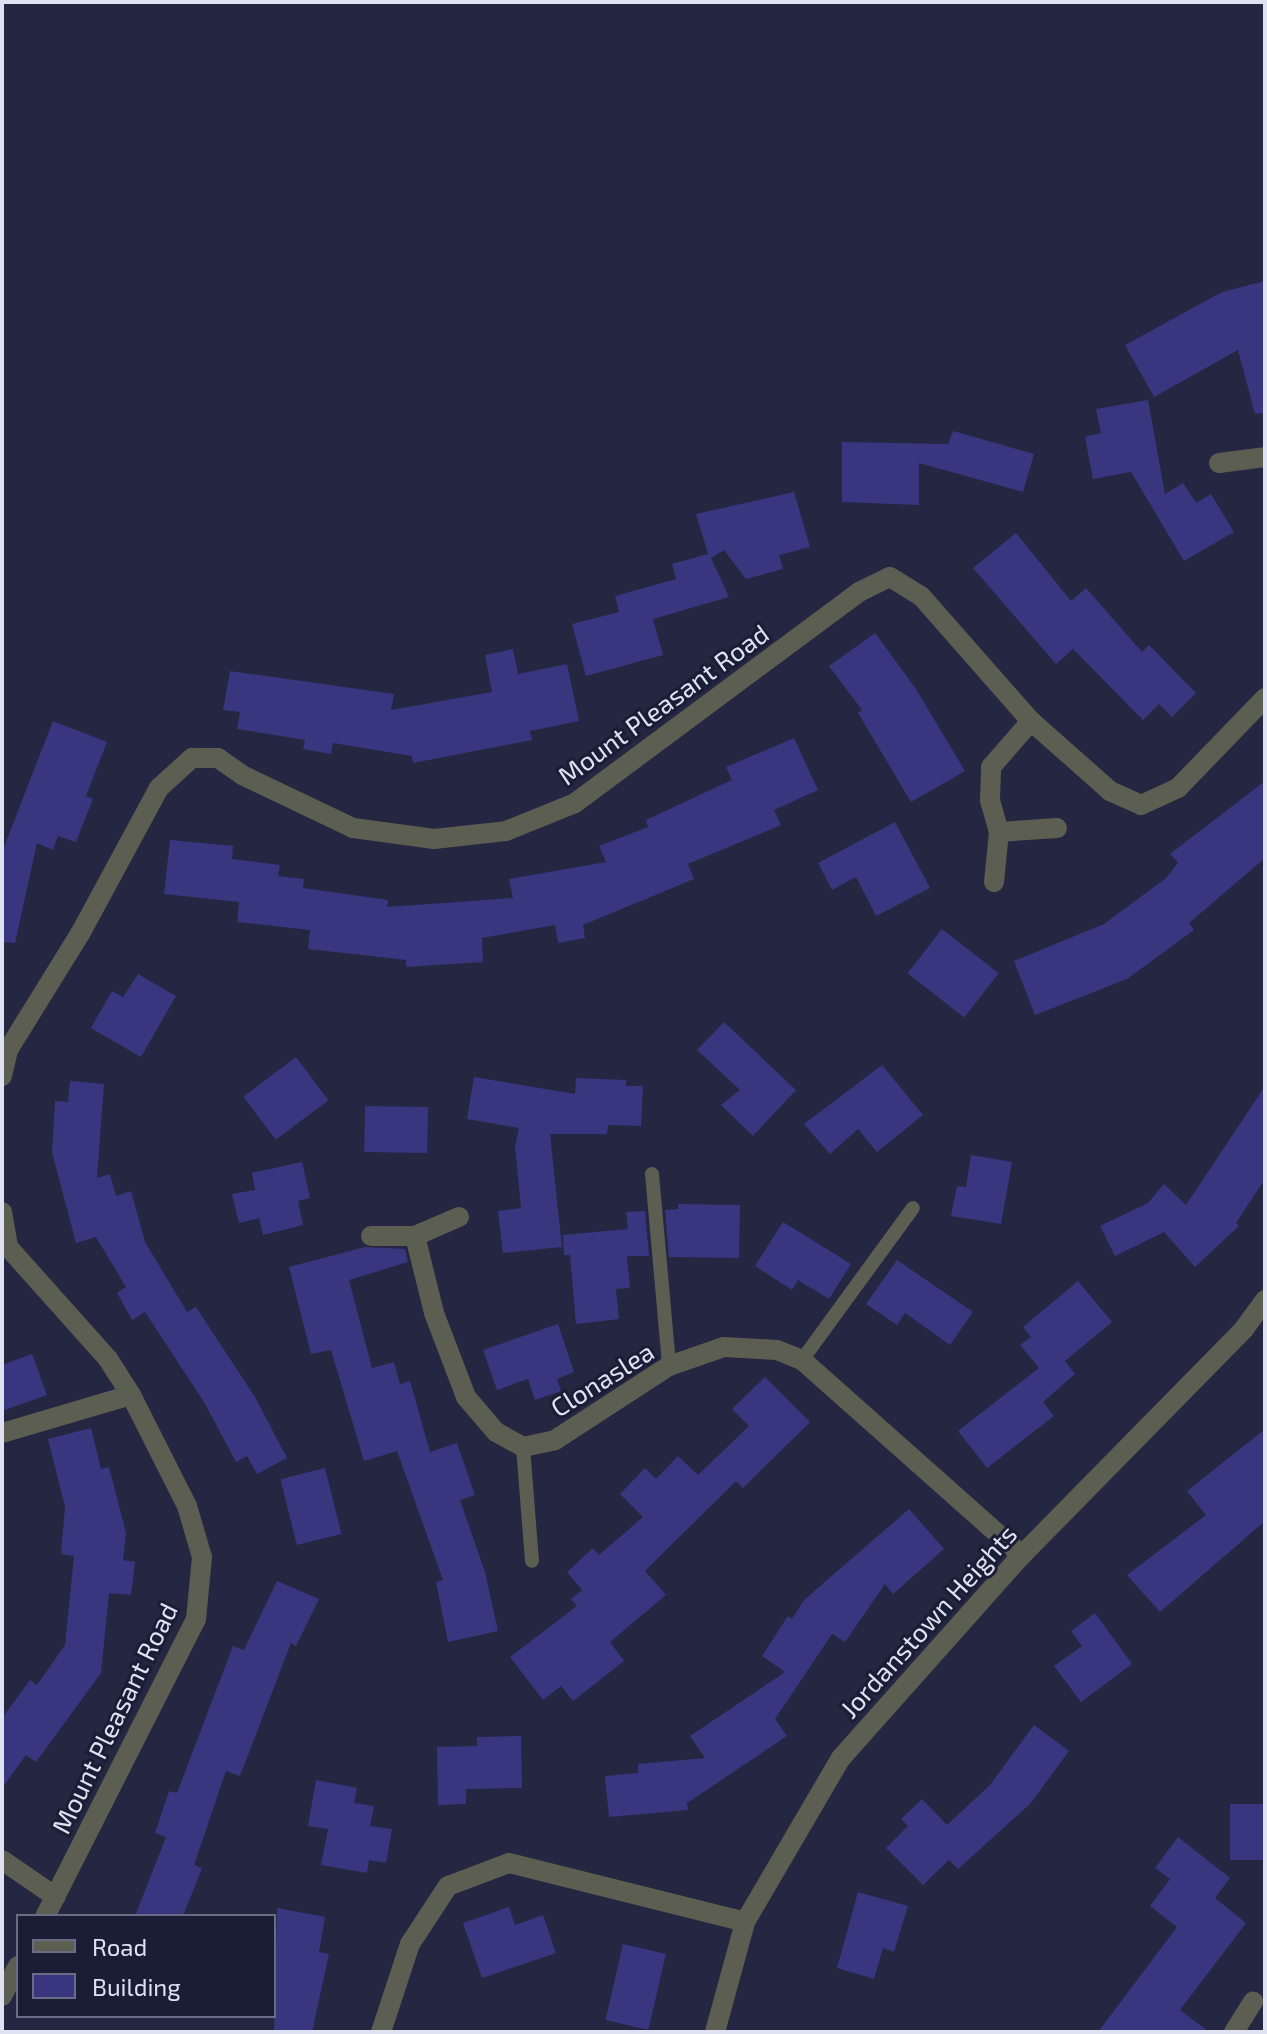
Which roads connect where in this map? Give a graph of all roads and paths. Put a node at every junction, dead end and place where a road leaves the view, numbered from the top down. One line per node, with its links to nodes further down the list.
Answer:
1 (1265, 457): 2 (street)
2 (1219, 463)
3 (1265, 698): 4 (street, Mount Pleasant Road)
4 (1031, 721): 6 (street); 8 (street, Mount Pleasant Road)
5 (1057, 828): 6 (street)
6 (999, 832): 7 (street)
7 (994, 882)
8 (2, 1076)
9 (652, 1174): 17 (lane)
10 (913, 1208): 16 (lane)
11 (2, 1212): 18 (street, Mount Pleasant Road)
12 (459, 1217): 14 (street)
13 (371, 1236): 14 (street)
14 (415, 1236): 20 (street)
15 (1265, 1300): 21 (street, Jordanstown Heights)
16 (802, 1360): 17 (street, Clonaslea); 21 (street, Clonaslea)
17 (669, 1366): 20 (street, Clonaslea)
18 (131, 1395): 19 (street); 24 (street, Mount Pleasant Road)
19 (2, 1433)
20 (523, 1447): 22 (lane)
21 (1022, 1555): 26 (street, Jordanstown Heights)
22 (532, 1561)
23 (2, 1860): 24 (street)
24 (56, 1897): 25 (street, Mount Pleasant Road)
25 (46, 1914)
26 (745, 1922): 30 (street); 31 (street, Jordanstown Heights)
27 (16, 1970): 28 (street)
28 (2, 1996)
29 (1253, 2001): 32 (street)
30 (381, 2032)
31 (715, 2032)
32 (1234, 2032)

